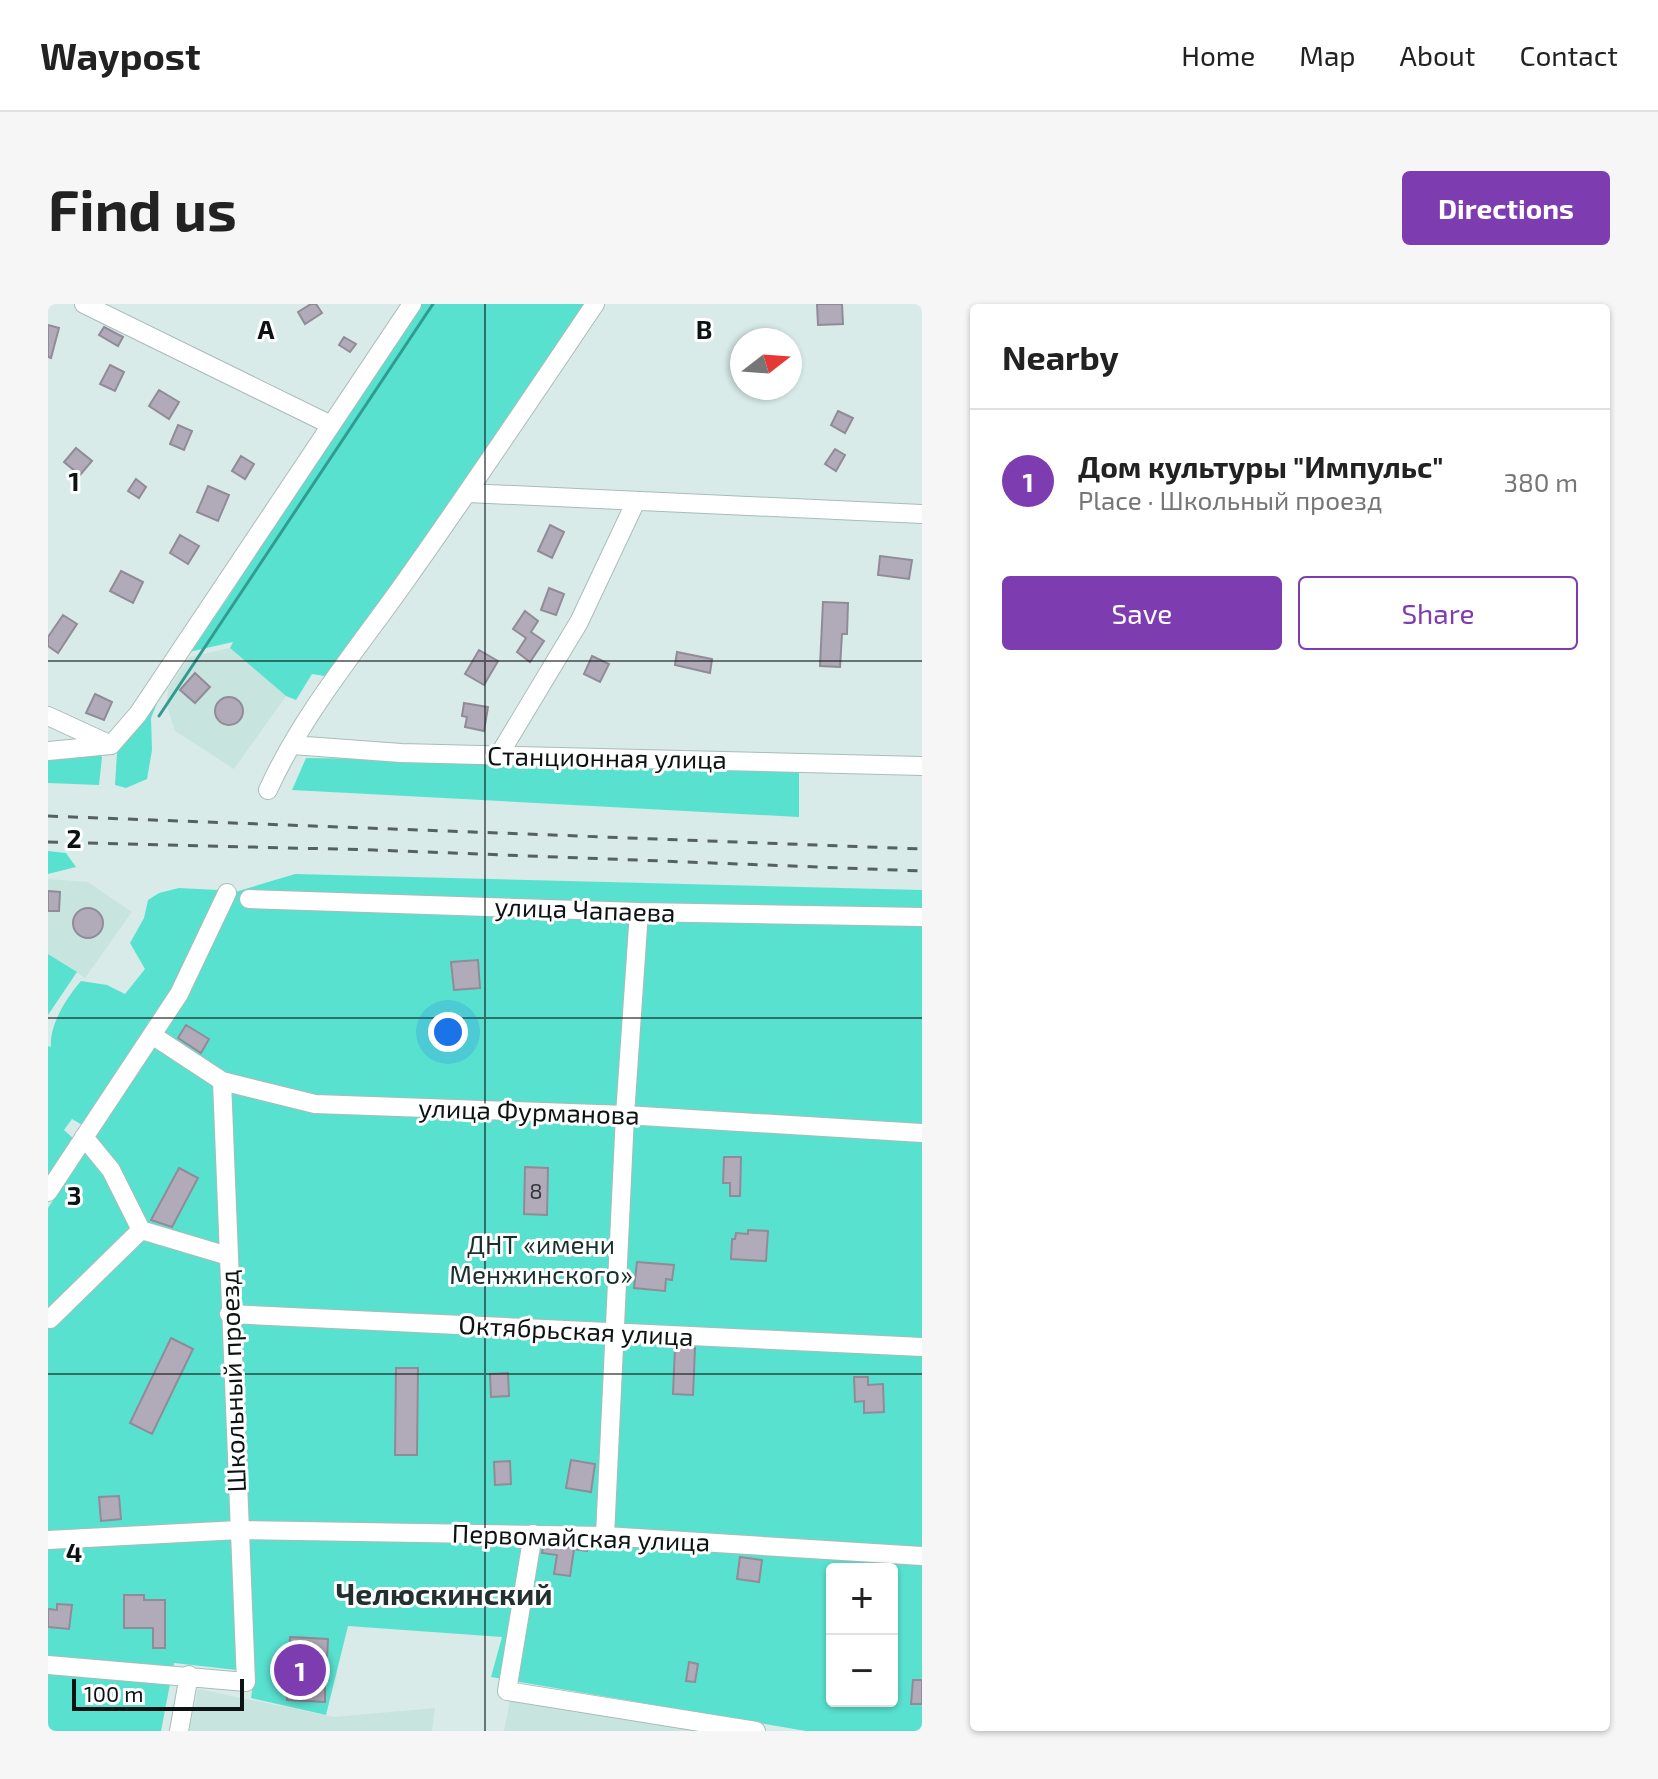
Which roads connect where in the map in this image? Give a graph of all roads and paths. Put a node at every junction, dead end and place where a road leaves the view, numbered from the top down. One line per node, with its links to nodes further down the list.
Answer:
1 (84, 304): 4 (street)
2 (412, 304): 4 (street)
3 (595, 304): 5 (street)
4 (331, 425): 9 (street)
5 (468, 493): 6 (street); 10 (street)
6 (636, 501): 7 (street); 12 (street)
7 (922, 514)
8 (48, 716): 9 (street)
9 (111, 745): 11 (street)
10 (292, 745): 12 (street, Станционная улица); 14 (street)
11 (48, 751)
12 (499, 755): 13 (street, Станционная улица)
13 (922, 766)
14 (268, 790)
15 (227, 893): 19 (street)
16 (249, 899): 17 (street, улица Чапаева)
17 (639, 912): 18 (street, улица Чапаева); 21 (street)
18 (922, 917)
19 (152, 1035): 20 (street, улица Фурманова); 23 (street)
20 (222, 1081): 21 (street, улица Фурманова); 26 (street, Школьный проезд)
21 (625, 1115): 22 (street, улица Фурманова); 29 (street)
22 (922, 1133)
23 (84, 1137): 24 (street); 25 (street)
24 (48, 1192)
25 (141, 1230): 26 (street); 28 (street)
26 (228, 1256): 27 (street, Школьный проезд)
27 (229, 1314): 29 (street, Октябрьская улица); 31 (street, Школьный проезд)
28 (50, 1319)
29 (616, 1333): 30 (street, Октябрьская улица); 33 (street)
30 (922, 1347)
31 (239, 1530): 32 (street, Первомайская улица); 34 (street, Первомайская улица); 37 (street, Школьный проезд)
32 (533, 1534): 33 (street, Первомайская улица); 39 (street)
33 (605, 1536): 35 (street, Первомайская улица)
34 (48, 1540)
35 (922, 1556)
36 (48, 1665): 37 (street)
37 (189, 1675): 38 (street)
38 (179, 1731)
39 (756, 1731)

